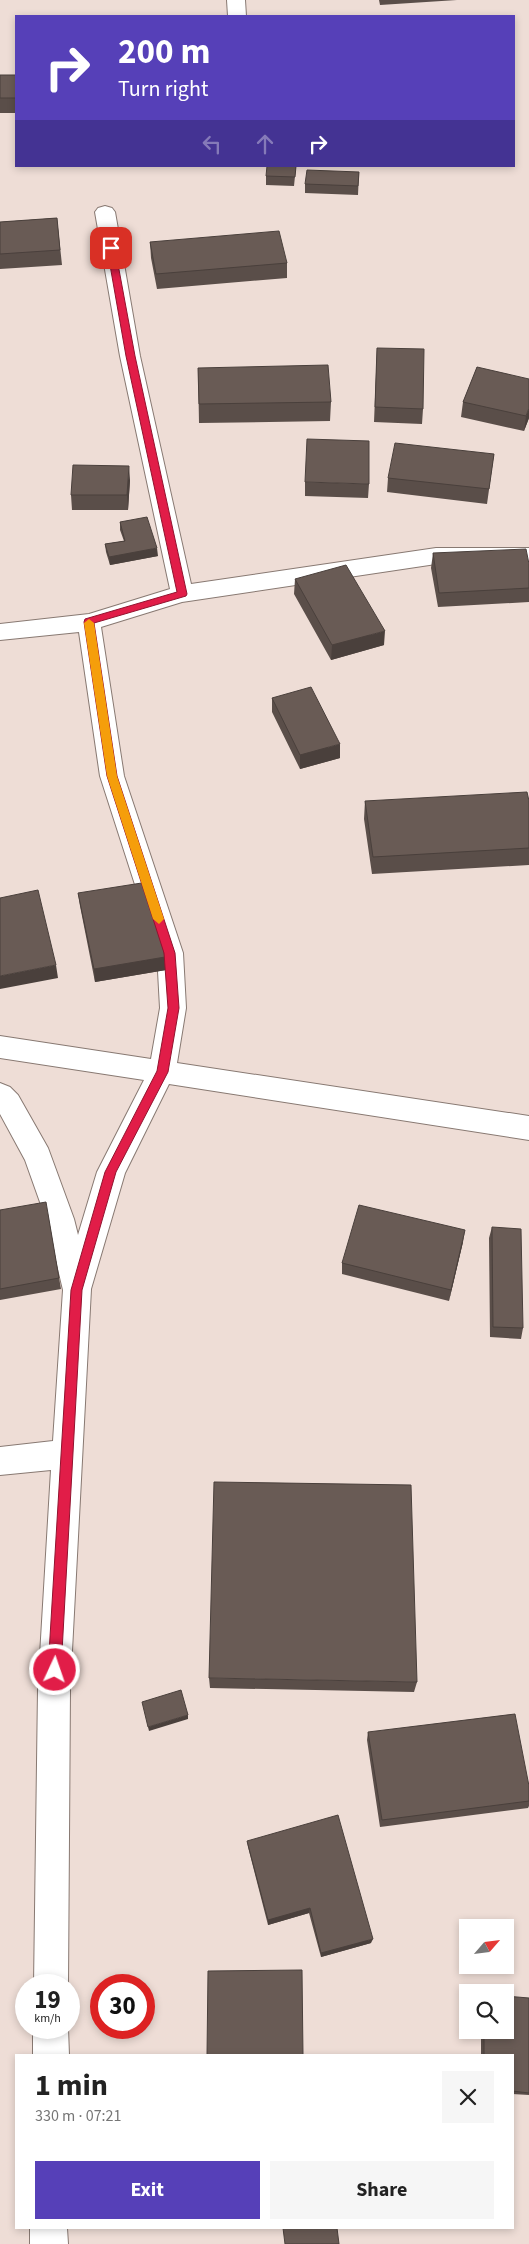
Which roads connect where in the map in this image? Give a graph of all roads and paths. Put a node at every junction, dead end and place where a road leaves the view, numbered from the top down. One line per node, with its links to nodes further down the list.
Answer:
1 (236, 0): 2 (street)
2 (237, 15)
3 (104, 212): 5 (street)
4 (529, 556): 5 (street)
5 (182, 594): 6 (street)
6 (89, 622): 7 (street); 9 (street)
7 (0, 632)
8 (0, 1047): 9 (street)
9 (162, 1072): 11 (street); 12 (street)
10 (0, 1095): 12 (street)
11 (529, 1128)
12 (76, 1290): 13 (street)
13 (67, 1454): 14 (street); 15 (street)
14 (0, 1460)
15 (51, 1974)
16 (51, 2039): 17 (street)
17 (51, 2054)
18 (49, 2229): 19 (street)
19 (49, 2244)

